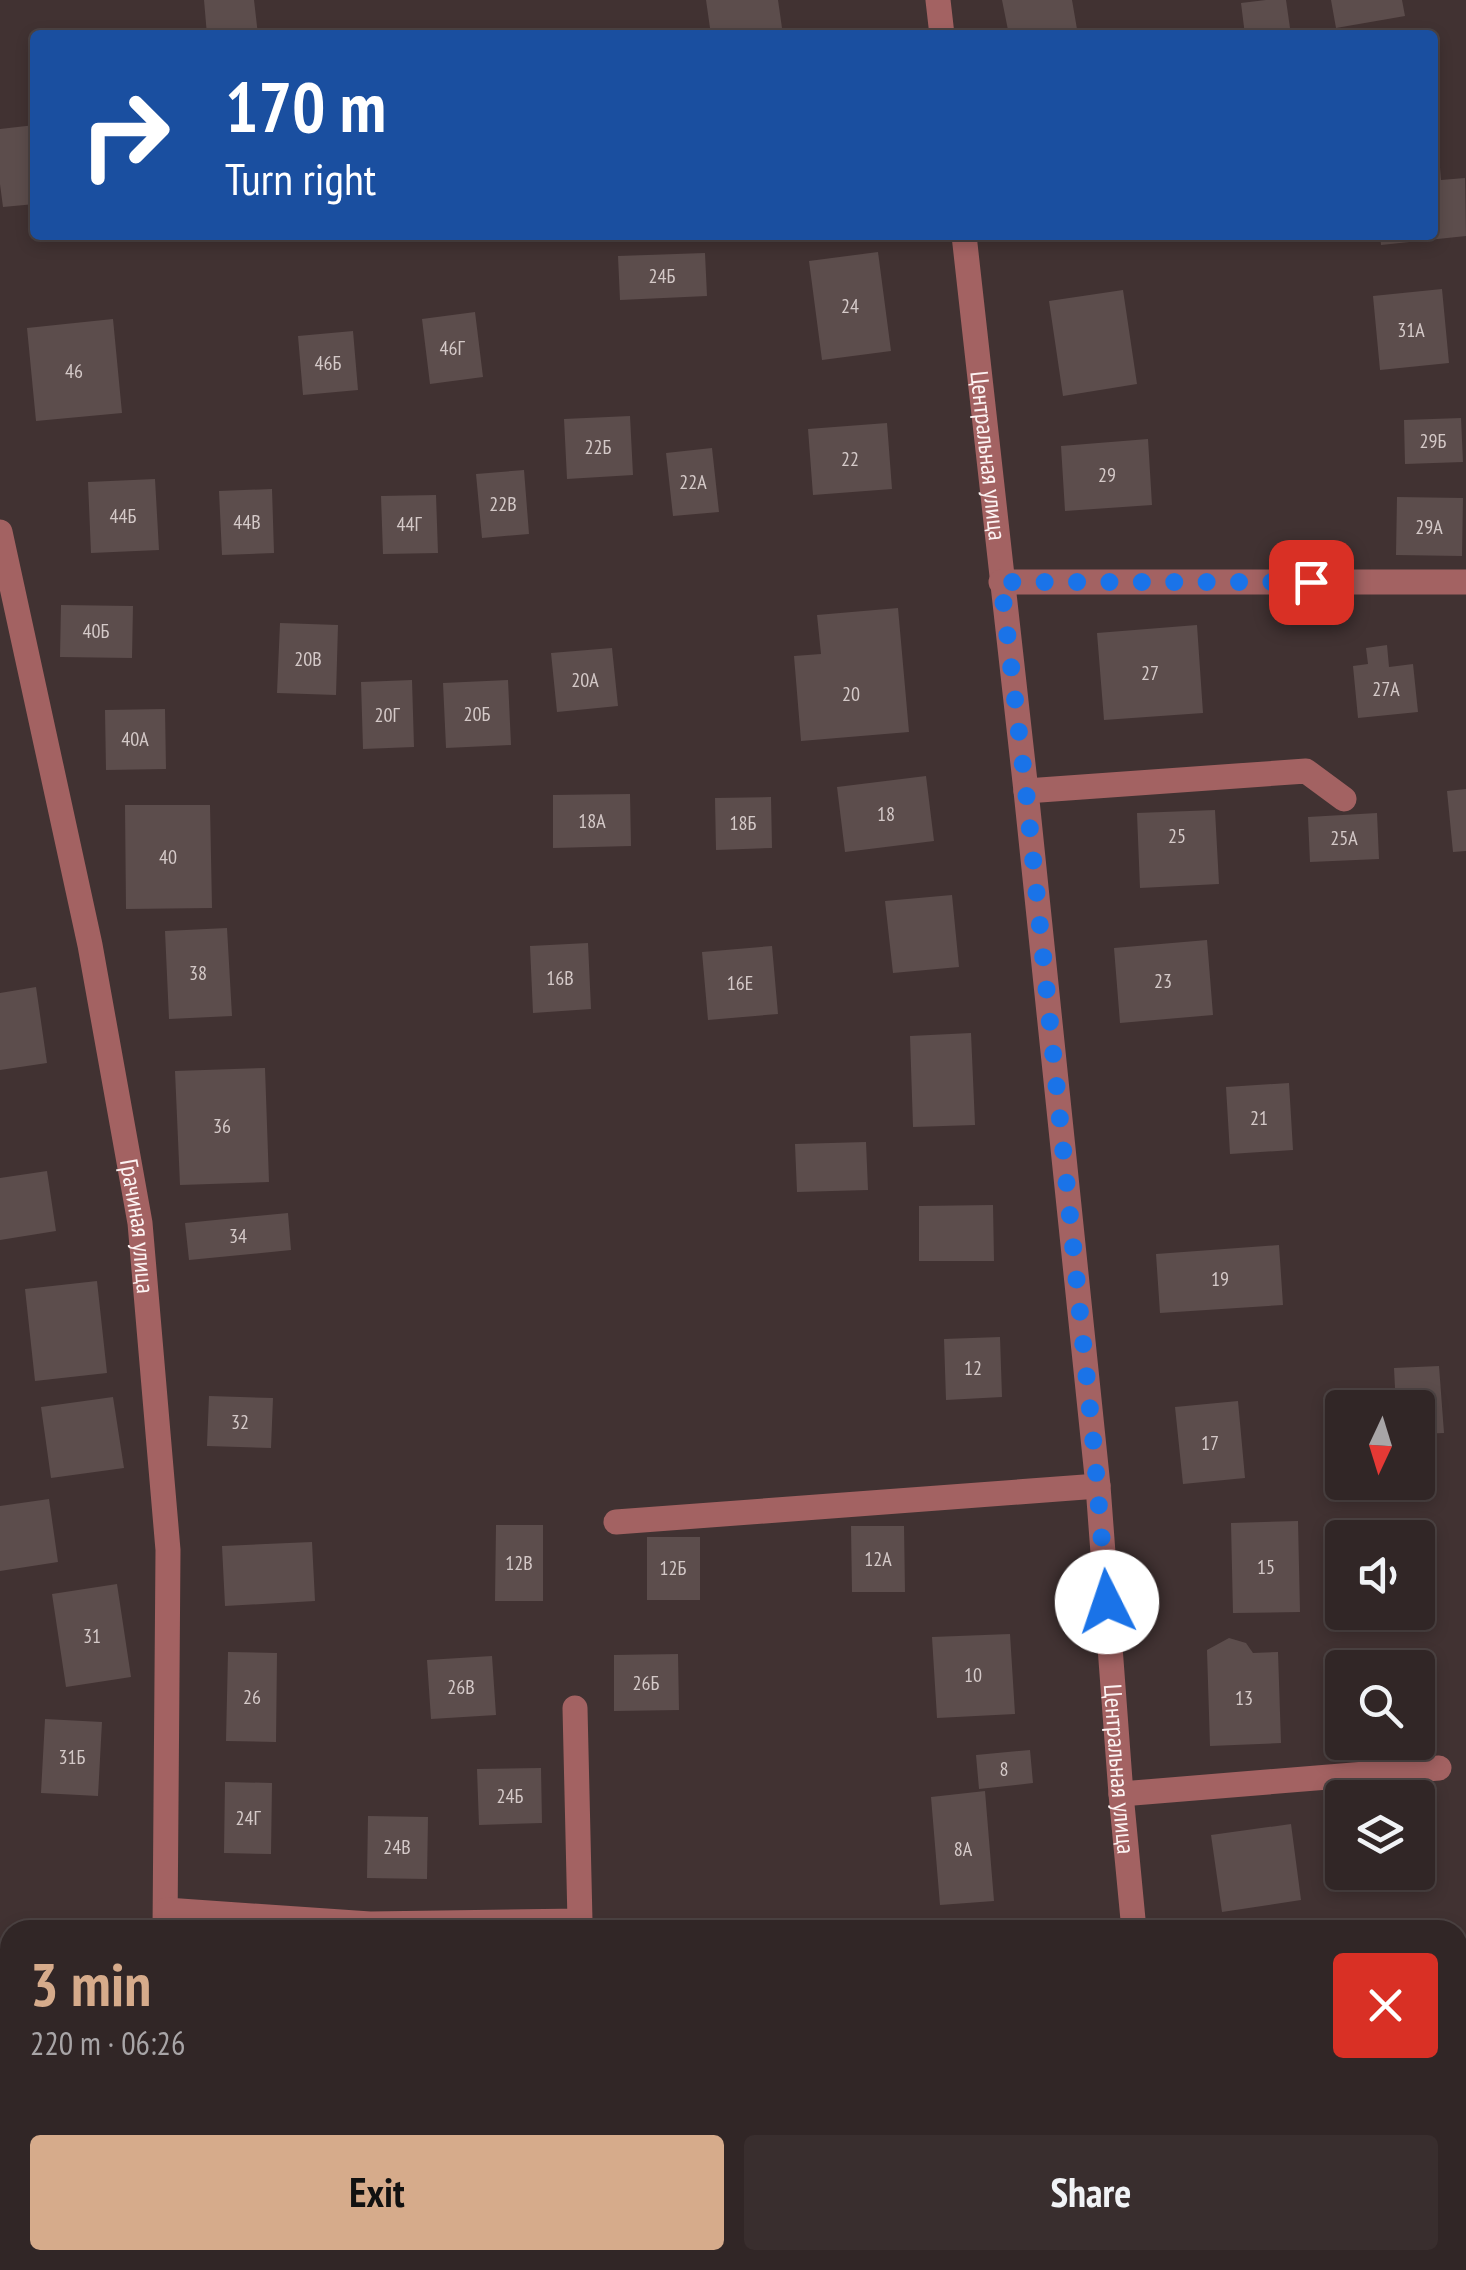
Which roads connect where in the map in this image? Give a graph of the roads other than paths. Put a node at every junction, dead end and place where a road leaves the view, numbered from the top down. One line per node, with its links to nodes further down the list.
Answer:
1 (938, 0): 2 (street)
2 (941, 30)
3 (965, 240): 5 (street, Центральная улица)
4 (0, 532): 14 (street, Грачиная улица)
5 (1001, 582): 6 (street); 7 (street, Центральная улица)
6 (1466, 582)
7 (1026, 791): 8 (street); 9 (street, Центральная улица)
8 (1344, 799)
9 (1098, 1486): 10 (street); 13 (street, Центральная улица)
10 (616, 1522)
11 (575, 1708): 15 (street)
12 (1439, 1768): 13 (street)
13 (1121, 1794): 16 (street, Центральная улица)
14 (166, 1920)
15 (580, 1920)
16 (1133, 1920)

